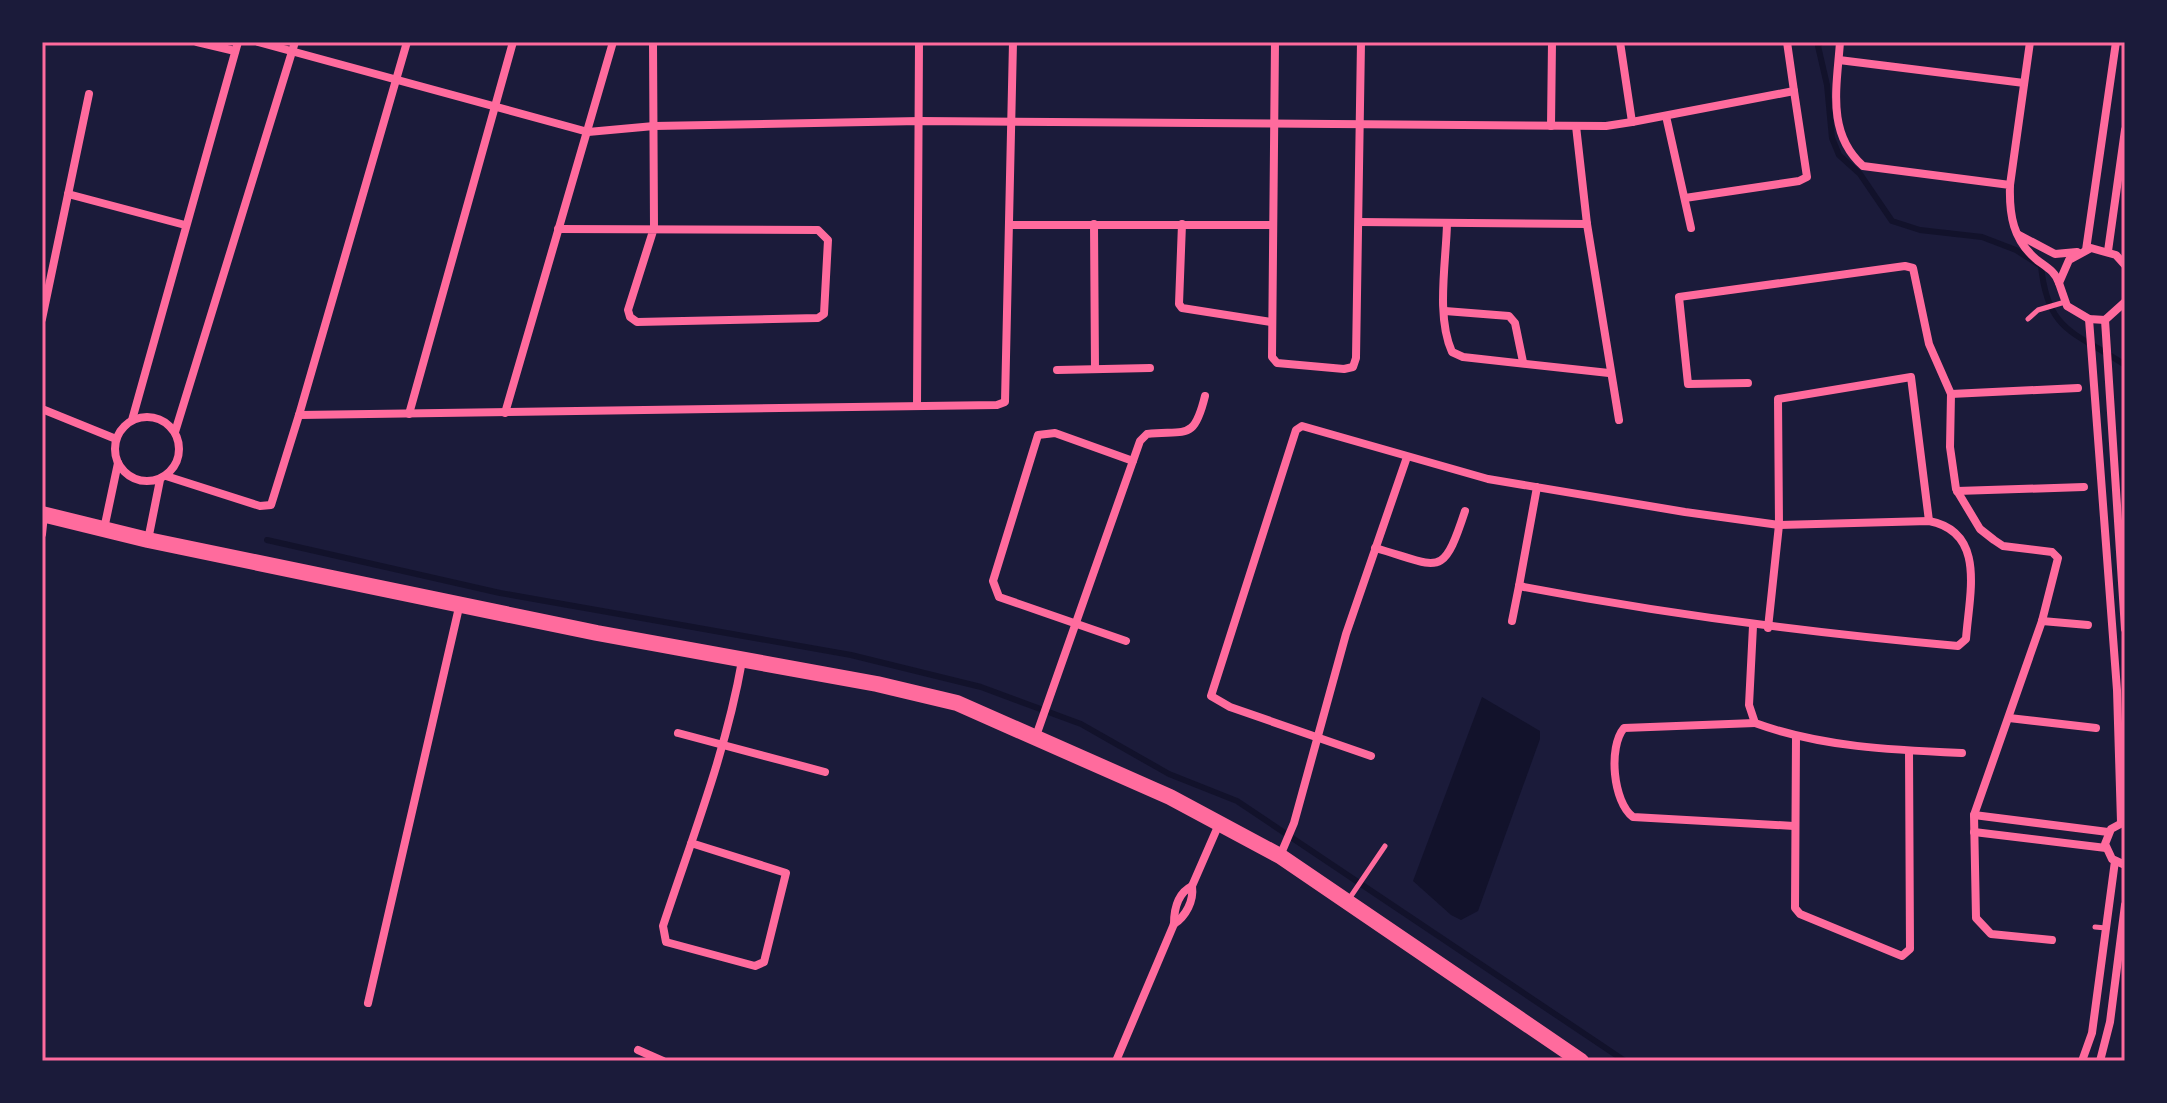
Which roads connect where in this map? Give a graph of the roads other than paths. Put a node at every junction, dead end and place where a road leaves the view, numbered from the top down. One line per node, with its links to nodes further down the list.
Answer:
1 (197, 42): 18 (street)
2 (258, 42): 19 (street)
3 (295, 42): 19 (street)
4 (407, 42): 21 (street)
5 (513, 42): 25 (street)
6 (613, 42): 36 (street)
7 (653, 42): 32 (street)
8 (919, 42): 28 (street)
9 (1013, 42): 27 (street)
10 (1275, 42): 31 (street)
11 (1361, 42): 30 (street)
12 (1552, 42): 33 (street)
13 (1620, 42): 29 (street)
14 (1787, 42): 23 (street)
15 (1840, 42): 20 (street)
16 (2030, 42): 22 (street)
17 (2116, 42): 52 (street)
18 (236, 46): 45 (street)
19 (292, 52): 21 (street); 80 (street)
20 (1839, 60): 22 (street); 37 (street)
21 (398, 82): 25 (street); 77 (street)
22 (2024, 83): 37 (street)
23 (1794, 91): 26 (street); 39 (street)
24 (89, 94): 38 (street)
25 (496, 109): 36 (street); 76 (street)
26 (1666, 116): 29 (street); 39 (street)
27 (1011, 120): 28 (street); 31 (street); 46 (street)
28 (920, 121): 32 (street); 73 (street)
29 (1632, 122): 34 (street)
30 (1359, 123): 31 (street); 33 (street); 40 (street)
31 (1275, 125): 47 (street)
32 (654, 126): 36 (street); 48 (street)
33 (1551, 126): 34 (street)
34 (1576, 126): 44 (street)
35 (2125, 130): 53 (street)
36 (588, 132): 50 (street)
37 (2010, 185): 51 (street)
38 (68, 194): 45 (street); 59 (street)
39 (1685, 198): 49 (street)
40 (1359, 222): 43 (street); 63 (street)
41 (1094, 224): 42 (street); 46 (street); 66 (street)
42 (1182, 224): 47 (street); 63 (street)
43 (1447, 224): 44 (street); 58 (street)
44 (1587, 224): 68 (street)
45 (185, 225): 78 (street)
46 (1010, 225): 73 (street)
47 (1273, 225): 63 (street)
48 (654, 228): 48 (street); 50 (street)
49 (1691, 228)
50 (558, 229): 75 (street)
51 (2019, 235): 52 (street); 55 (street)
52 (2082, 251): 53 (street); 55 (street)
53 (2108, 251): 54 (street)
54 (2125, 265)
55 (2059, 283): 56 (street)
56 (2065, 302): 60 (lane); 61 (street)
57 (2125, 302): 62 (street)
58 (1445, 311): 64 (street); 64 (street)
59 (42, 319)
60 (2028, 319)
61 (2089, 319): 62 (street); 121 (street)
62 (2105, 320): 105 (street)
63 (1271, 322)
64 (1523, 362): 68 (street)
65 (1150, 368): 66 (street)
66 (1095, 369): 67 (street)
67 (1057, 370)
68 (1609, 373): 79 (street)
69 (1748, 383): 71 (street)
70 (2078, 388): 71 (street)
71 (1951, 394): 88 (street)
72 (1205, 396): 83 (street)
73 (917, 406): 75 (street)
74 (42, 409): 81 (street)
75 (505, 413): 76 (street)
76 (409, 414): 77 (street)
77 (299, 415): 85 (street)
78 (132, 420): 80 (street); 81 (street)
79 (1619, 420)
80 (175, 432): 85 (street)
81 (116, 439): 84 (street)
82 (1407, 457): 86 (street); 96 (street); 113 (street)
83 (1133, 461): 101 (street); 101 (street)
84 (118, 463): 85 (street); 92 (street)
85 (163, 478): 95 (street)
86 (1537, 487): 93 (street); 97 (street)
87 (2084, 487): 88 (street)
88 (1957, 491): 100 (street)
89 (1465, 511): 96 (street)
90 (43, 514): 92 (main road); 94 (street)
91 (1929, 521): 93 (street); 93 (street); 104 (street)
92 (105, 523): 95 (main road)
93 (1779, 525): 104 (street)
94 (42, 534)
95 (149, 535): 98 (main road)
96 (1375, 548): 113 (street)
97 (1519, 586): 99 (street); 103 (street)
98 (460, 602): 107 (main road); 139 (street)
99 (1512, 621)
100 (2042, 621): 102 (street); 108 (street)
101 (1076, 624): 106 (street); 111 (street)
102 (2088, 625)
103 (1753, 626): 104 (street); 109 (street)
104 (1768, 628)
105 (2125, 629)
106 (1126, 641)
107 (742, 661): 111 (main road); 115 (street)
108 (2009, 718): 110 (street); 120 (street)
109 (1755, 723): 114 (street); 123 (street)
110 (2096, 728)
111 (1038, 729): 122 (main road)
112 (678, 733): 115 (street)
113 (1317, 738): 118 (street); 129 (street)
114 (1796, 738): 116 (street); 123 (street)
115 (724, 746): 119 (street); 126 (street)
116 (1909, 751): 117 (street); 123 (street)
117 (1962, 753)
118 (1371, 756)
119 (825, 772)
120 (1974, 815): 124 (street); 125 (street)
121 (2123, 822): 125 (street)
122 (1219, 824): 129 (main road); 142 (street)
123 (1794, 826)
124 (1974, 832): 128 (street); 138 (street)
125 (2108, 832): 128 (street)
126 (691, 843): 126 (street)
127 (1385, 846): 134 (lane)
128 (2106, 848): 130 (street)
129 (1282, 850): 134 (main road)
130 (2115, 861): 131 (street); 133 (street)
131 (2125, 865)
132 (2102, 873): 133 (lane)
133 (2112, 874): 137 (street)
134 (1350, 899): 143 (main road)
135 (2125, 905): 145 (street)
136 (2095, 927): 137 (lane)
137 (2106, 928): 144 (street)
138 (2052, 940)
139 (368, 1003)
140 (638, 1050): 141 (street)
141 (662, 1061)
142 (1116, 1061)
143 (1581, 1061)
144 (2082, 1061)
145 (2100, 1061)

